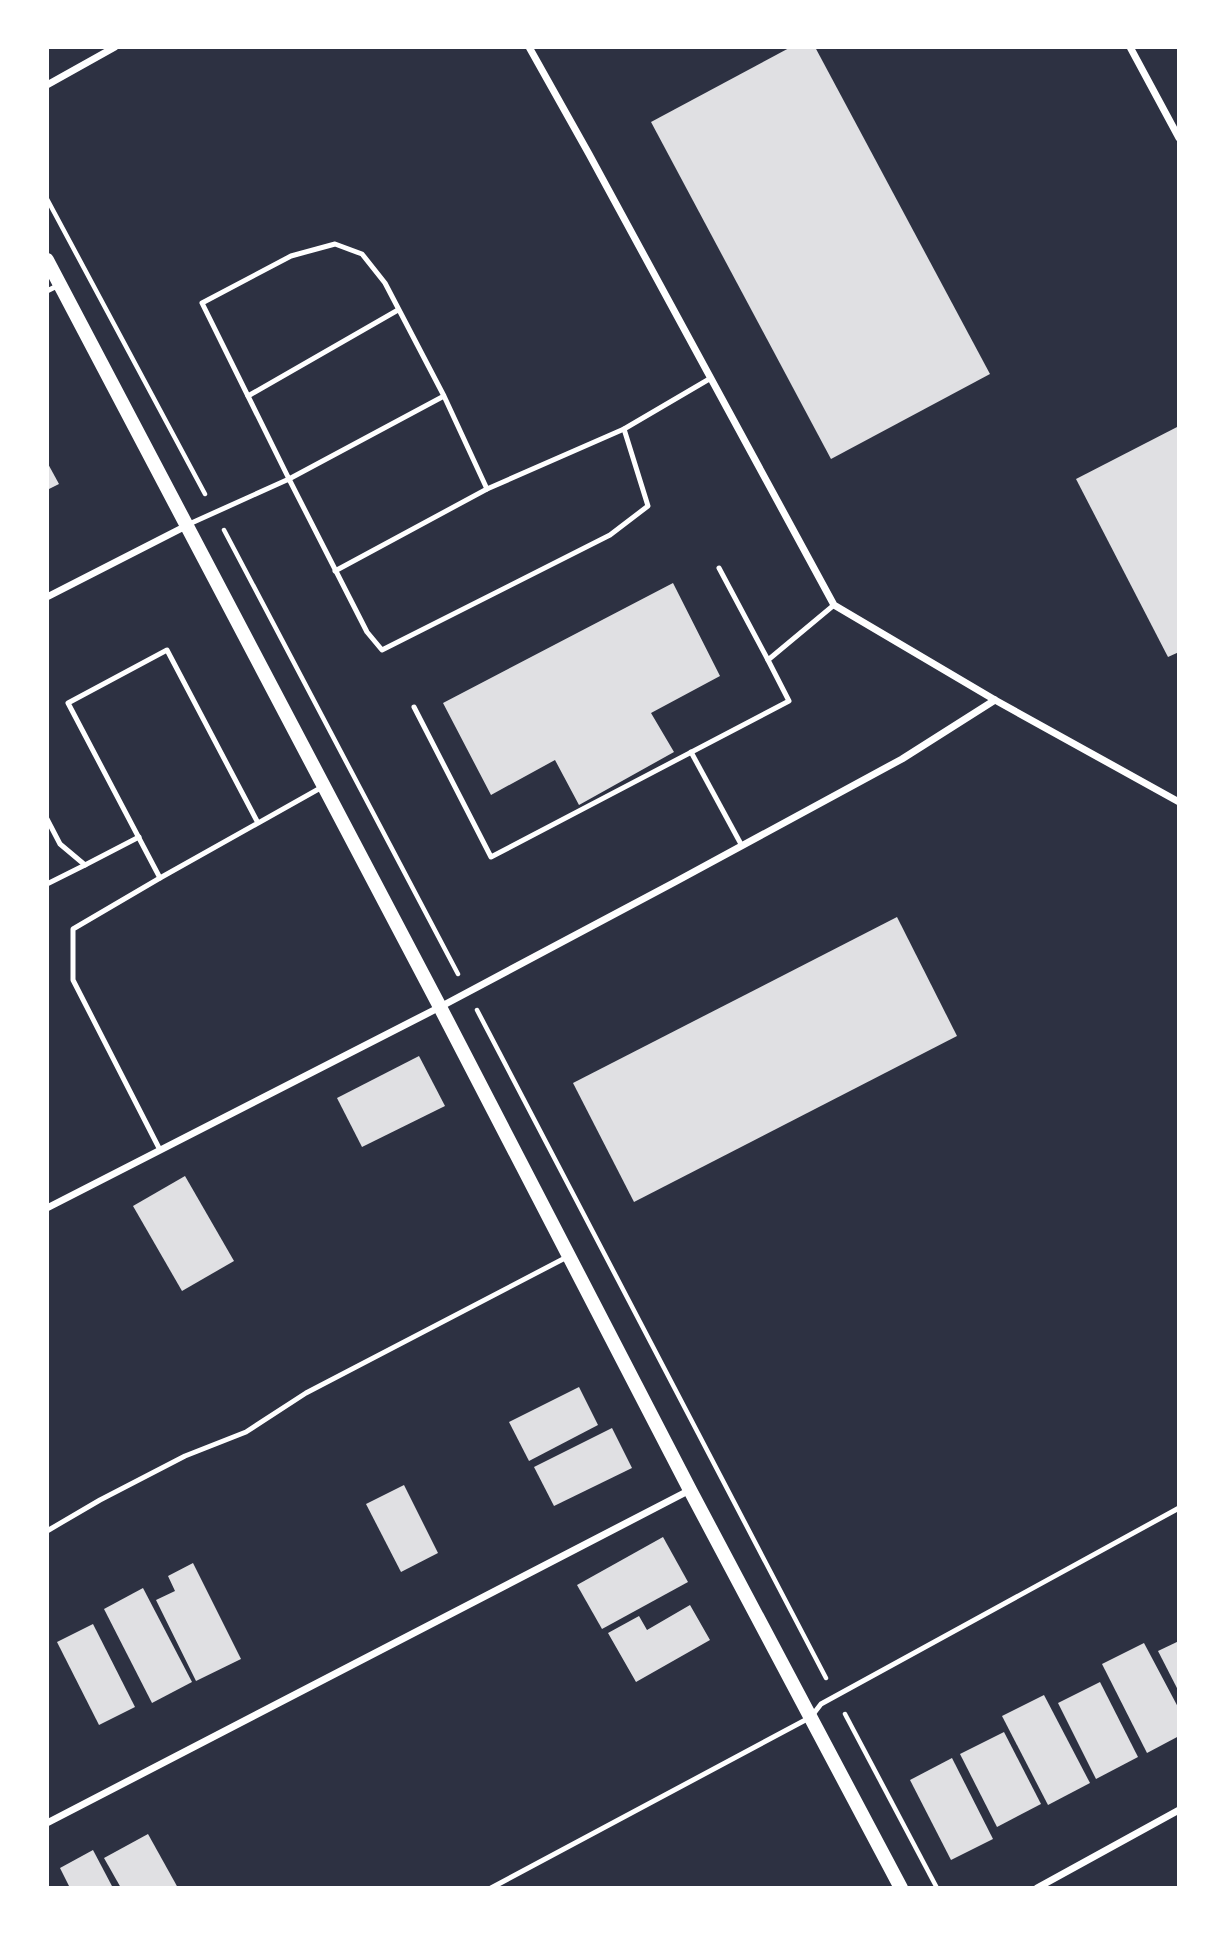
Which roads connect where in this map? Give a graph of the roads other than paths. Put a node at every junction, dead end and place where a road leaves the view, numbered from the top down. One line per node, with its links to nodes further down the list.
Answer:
1 (116, 47): 4 (street)
2 (529, 47): 9 (street)
3 (1130, 47): 5 (street)
4 (47, 85)
5 (1179, 138)
6 (47, 260): 7 (main road)
7 (54, 287): 15 (main road)
8 (398, 310): 10 (lane); 10 (lane); 11 (lane)
9 (711, 378): 12 (lane); 19 (street)
10 (248, 396): 13 (lane)
11 (444, 396): 13 (lane); 14 (lane)
12 (624, 429): 14 (lane); 17 (lane)
13 (289, 479): 15 (lane); 17 (lane)
14 (487, 489): 17 (lane)
15 (187, 525): 18 (street); 24 (main road)
16 (719, 568): 20 (lane)
17 (335, 571)
18 (47, 597)
19 (834, 605): 20 (lane); 21 (street)
20 (768, 660): 23 (lane)
21 (995, 700): 25 (street); 29 (street)
22 (414, 707): 23 (lane)
23 (691, 752): 29 (lane)
24 (324, 786): 27 (lane); 33 (main road)
25 (1179, 802)
26 (47, 818): 30 (lane)
27 (258, 823): 28 (lane); 31 (lane)
28 (139, 838): 30 (lane); 31 (lane)
29 (742, 846): 33 (street)
30 (85, 865): 32 (lane)
31 (160, 878): 34 (lane)
32 (47, 884)
33 (440, 1007): 34 (street); 36 (main road)
34 (160, 1150): 35 (street)
35 (47, 1208)
36 (569, 1256): 37 (main road); 39 (lane)
37 (690, 1490): 40 (main road); 42 (street)
38 (1179, 1508): 40 (lane)
39 (47, 1531)
40 (811, 1717): 43 (lane); 44 (main road)
41 (1179, 1810): 45 (street)
42 (47, 1823)
43 (491, 1888)
44 (901, 1888)
45 (1037, 1888)

